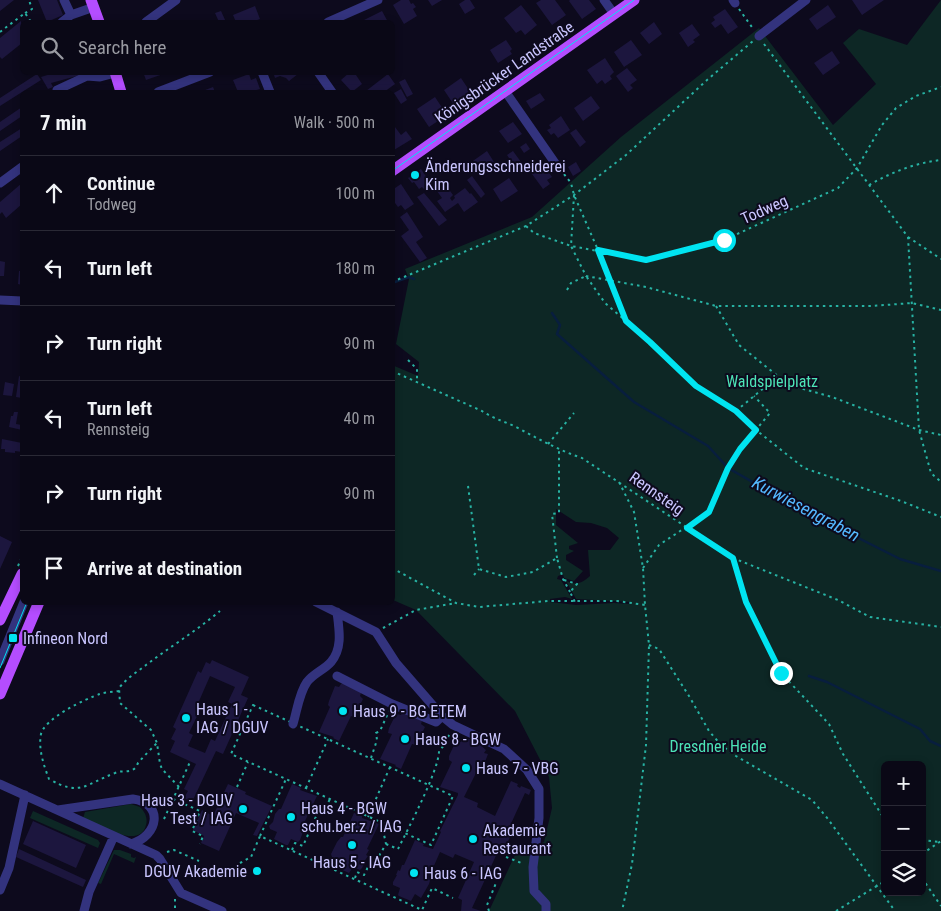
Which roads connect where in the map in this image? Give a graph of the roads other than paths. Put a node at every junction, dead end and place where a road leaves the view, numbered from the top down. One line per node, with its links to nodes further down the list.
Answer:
1 (64, 0): 9 (street)
2 (176, 0): 12 (street)
3 (378, 0): 13 (street)
4 (604, 0): 8 (street)
5 (634, 0): 8 (main road, Königsbrücker Landstraße)
6 (806, 0): 14 (street)
7 (92, 4): 9 (street); 11 (main road)
8 (614, 14): 25 (main road, Königsbrücker Landstraße)
9 (71, 15): 10 (street)
10 (65, 20)
11 (98, 20)
12 (149, 20)
13 (333, 20)
14 (758, 36)
15 (109, 75): 20 (street)
16 (116, 75): 21 (main road)
17 (202, 75): 22 (street)
18 (263, 75): 23 (street)
19 (320, 75): 24 (street)
20 (56, 90)
21 (119, 90)
22 (163, 90)
23 (269, 90)
24 (331, 90)
25 (505, 91): 26 (street); 28 (main road, Königsbrücker Landstraße)
26 (556, 163)
27 (20, 168): 29 (street)
28 (395, 169)
29 (0, 183)
30 (0, 300): 31 (street)
31 (20, 301)
32 (20, 578): 36 (main road)
33 (23, 605): 39 (street)
34 (38, 605): 41 (main road)
35 (322, 605): 37 (street)
36 (3, 608): 38 (main road)
37 (337, 612): 42 (street); 43 (street)
38 (0, 620)
39 (0, 661)
40 (337, 676): 42 (street)
41 (0, 694)
42 (442, 716): 52 (street)
43 (293, 724)
44 (0, 784): 45 (street)
45 (25, 794): 46 (street); 49 (street)
46 (57, 810): 47 (street); 48 (street)
47 (114, 836): 48 (street); 50 (street)
48 (131, 844): 51 (street)
49 (0, 890)
50 (84, 911)
51 (222, 911)
52 (546, 911)

